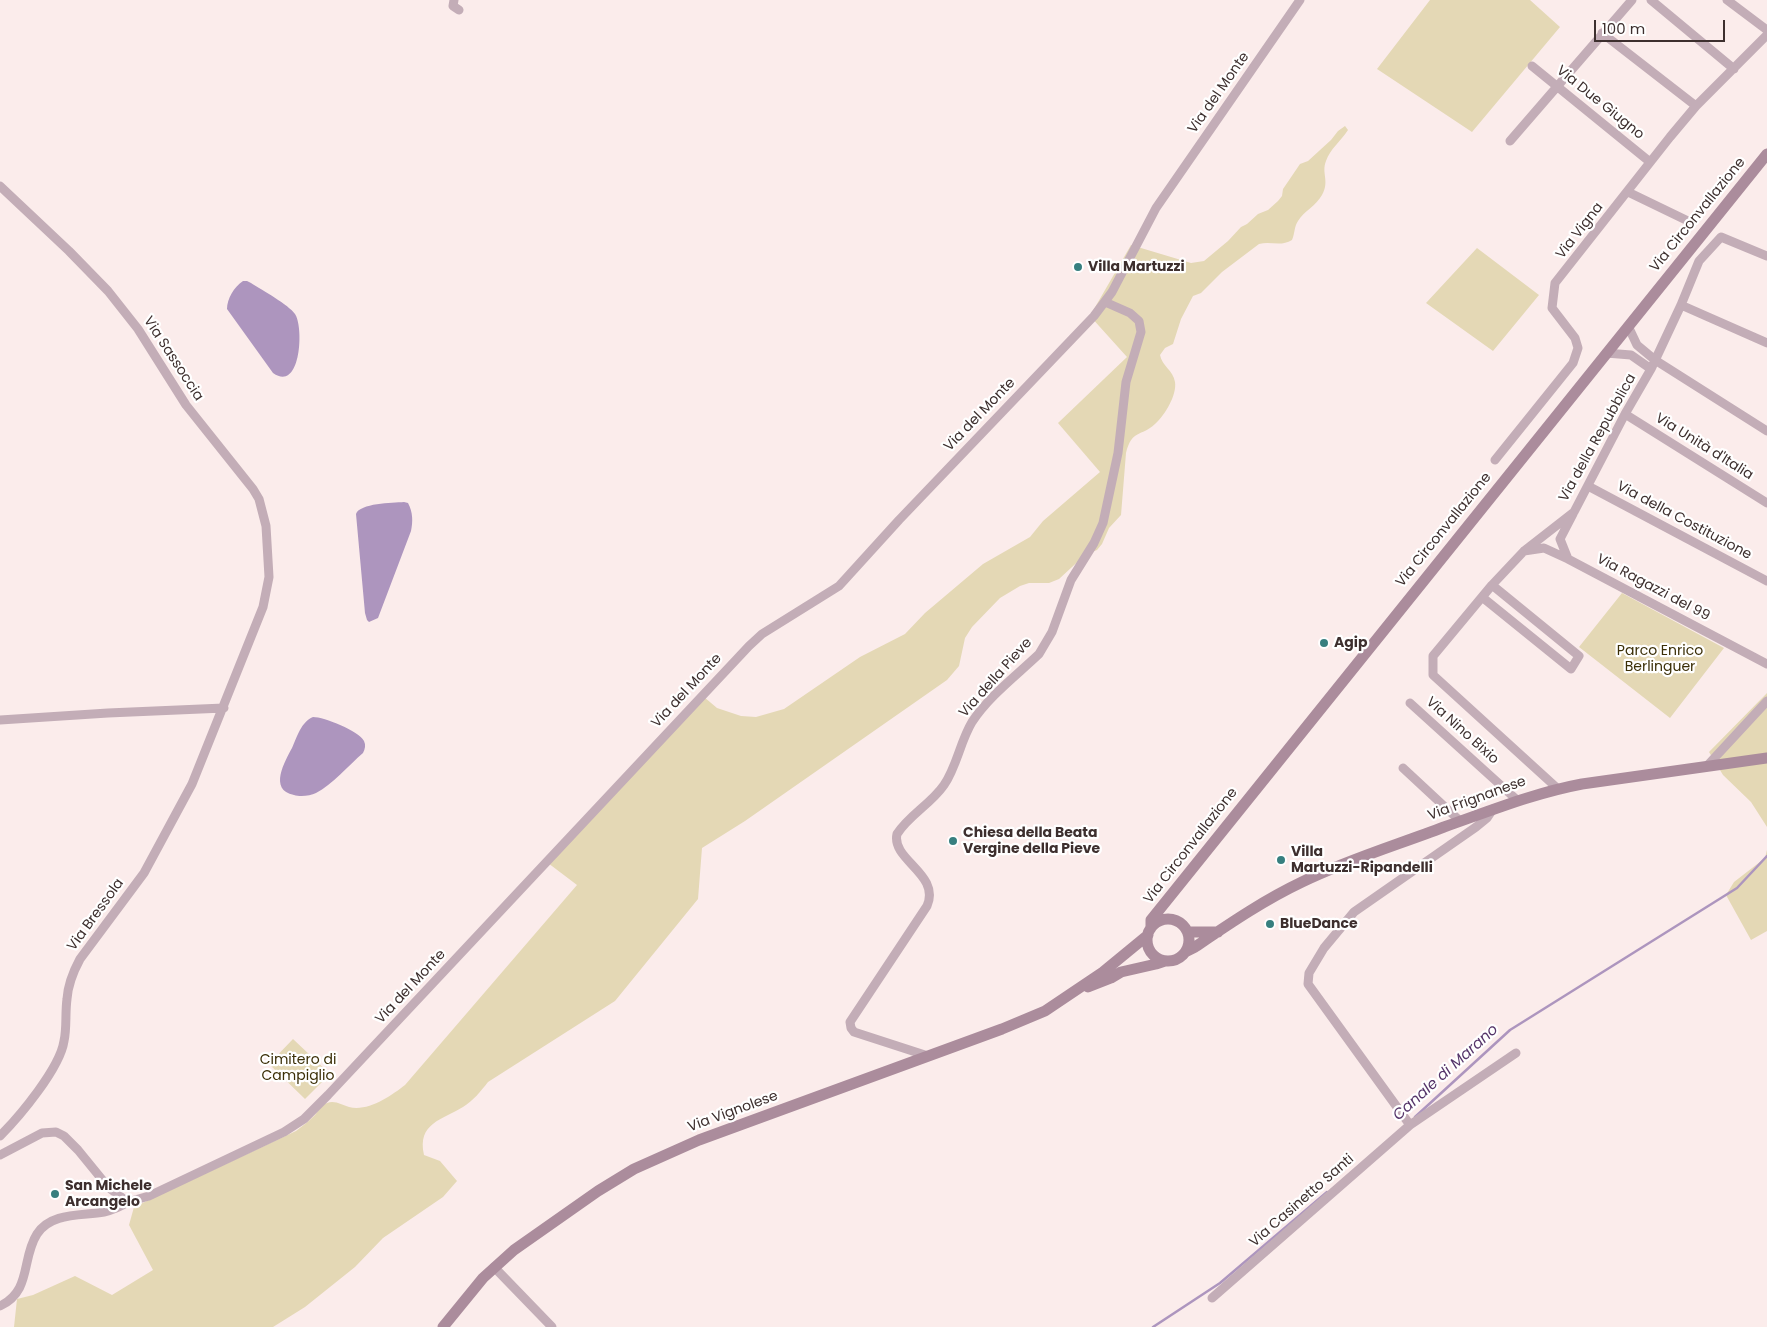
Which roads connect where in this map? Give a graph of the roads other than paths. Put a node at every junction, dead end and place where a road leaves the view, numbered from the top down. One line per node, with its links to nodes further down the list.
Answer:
1 (454, 0): 6 (street)
2 (1300, 0): 21 (street, Via del Monte)
3 (1632, 0): 8 (street)
4 (1651, 0): 11 (street)
5 (1728, 0): 7 (street)
6 (458, 10)
7 (1767, 30)
8 (1602, 33): 12 (street); 13 (street)
9 (1767, 35): 11 (street, Via Vigna)
10 (1532, 66): 12 (street, Via Due Giugno)
11 (1734, 68): 13 (street, Via Vigna)
12 (1557, 85): 14 (street); 16 (street, Via Due Giugno)
13 (1696, 106): 16 (street, Via Vigna)
14 (1510, 140)
15 (1767, 154): 23 (main road, Via Circonvallazione)
16 (1650, 162): 18 (street, Via Vigna)
17 (0, 186): 36 (street, Via Sassoccia)
18 (1628, 192): 19 (street); 30 (street, Via Vigna)
19 (1688, 222)
20 (1767, 256): 22 (street, Via della Repubblica)
21 (1105, 302): 61 (street, Via della Pieve); 65 (street, Via del Monte)
22 (1681, 305): 24 (street); 26 (street, Via della Repubblica)
23 (1628, 326): 25 (main road, Via Circonvallazione); 26 (street)
24 (1767, 343)
25 (1606, 353): 27 (street); 52 (main road, Via Circonvallazione)
26 (1655, 360): 27 (street, Via della Repubblica); 29 (street)
27 (1651, 369): 28 (street, Via della Repubblica)
28 (1626, 414): 31 (street, Via della Repubblica); 32 (street, Via Unità d'Italia)
29 (1767, 431)
30 (1495, 460)
31 (1588, 486): 33 (street, Via della Repubblica); 37 (street, Via della Costituzione)
32 (1767, 503)
33 (1574, 512): 34 (street, Via della Repubblica); 35 (street)
34 (1524, 551): 35 (street, Via Ragazzi del 99); 38 (street, Via della Repubblica)
35 (1568, 559): 40 (street, Via Ragazzi del 99)
36 (269, 578): 43 (street, Via Bressola)
37 (1767, 581)
38 (1492, 585): 39 (street, Via della Repubblica); 39 (street)
39 (1482, 597): 48 (street, Via della Repubblica)
40 (1767, 664)
41 (1767, 701): 46 (street)
42 (1410, 703): 49 (street, Via Nino Bixio)
43 (224, 708): 44 (street); 63 (street, Via Bressola)
44 (0, 720)
45 (1767, 758): 46 (main road, Via Frignanese)
46 (1706, 767): 48 (main road, Via Frignanese)
47 (1403, 768): 51 (street)
48 (1557, 788): 49 (main road, Via Frignanese)
49 (1517, 800): 50 (main road, Via Frignanese)
50 (1493, 808): 51 (main road, Via Frignanese); 62 (street)
51 (1460, 821): 56 (main road, Via Frignanese)
52 (1168, 900): 53 (main road); 54 (main road, Via Circonvallazione)
53 (1169, 919): 54 (main road); 55 (main road)
54 (1149, 932): 58 (main road); 59 (main road, Via Circonvallazione)
55 (1188, 932): 56 (main road); 57 (main road)
56 (1218, 932): 57 (main road, Via Frignanese)
57 (1186, 951): 58 (main road)
58 (1165, 961): 59 (main road)
59 (1075, 992): 61 (main road, Via Vignolese)
60 (1516, 1053): 62 (street, Via Casinetto Santi)
61 (928, 1056): 66 (main road, Via Vignolese)
62 (1408, 1122): 67 (street, Via Casinetto Santi)
63 (0, 1136)
64 (0, 1154): 65 (street)
65 (128, 1202): 68 (street, Via del Monte)
66 (494, 1267): 69 (main road, Via Vignolese); 70 (street)
67 (1212, 1298)
68 (0, 1306)
69 (443, 1327)
70 (552, 1327)

